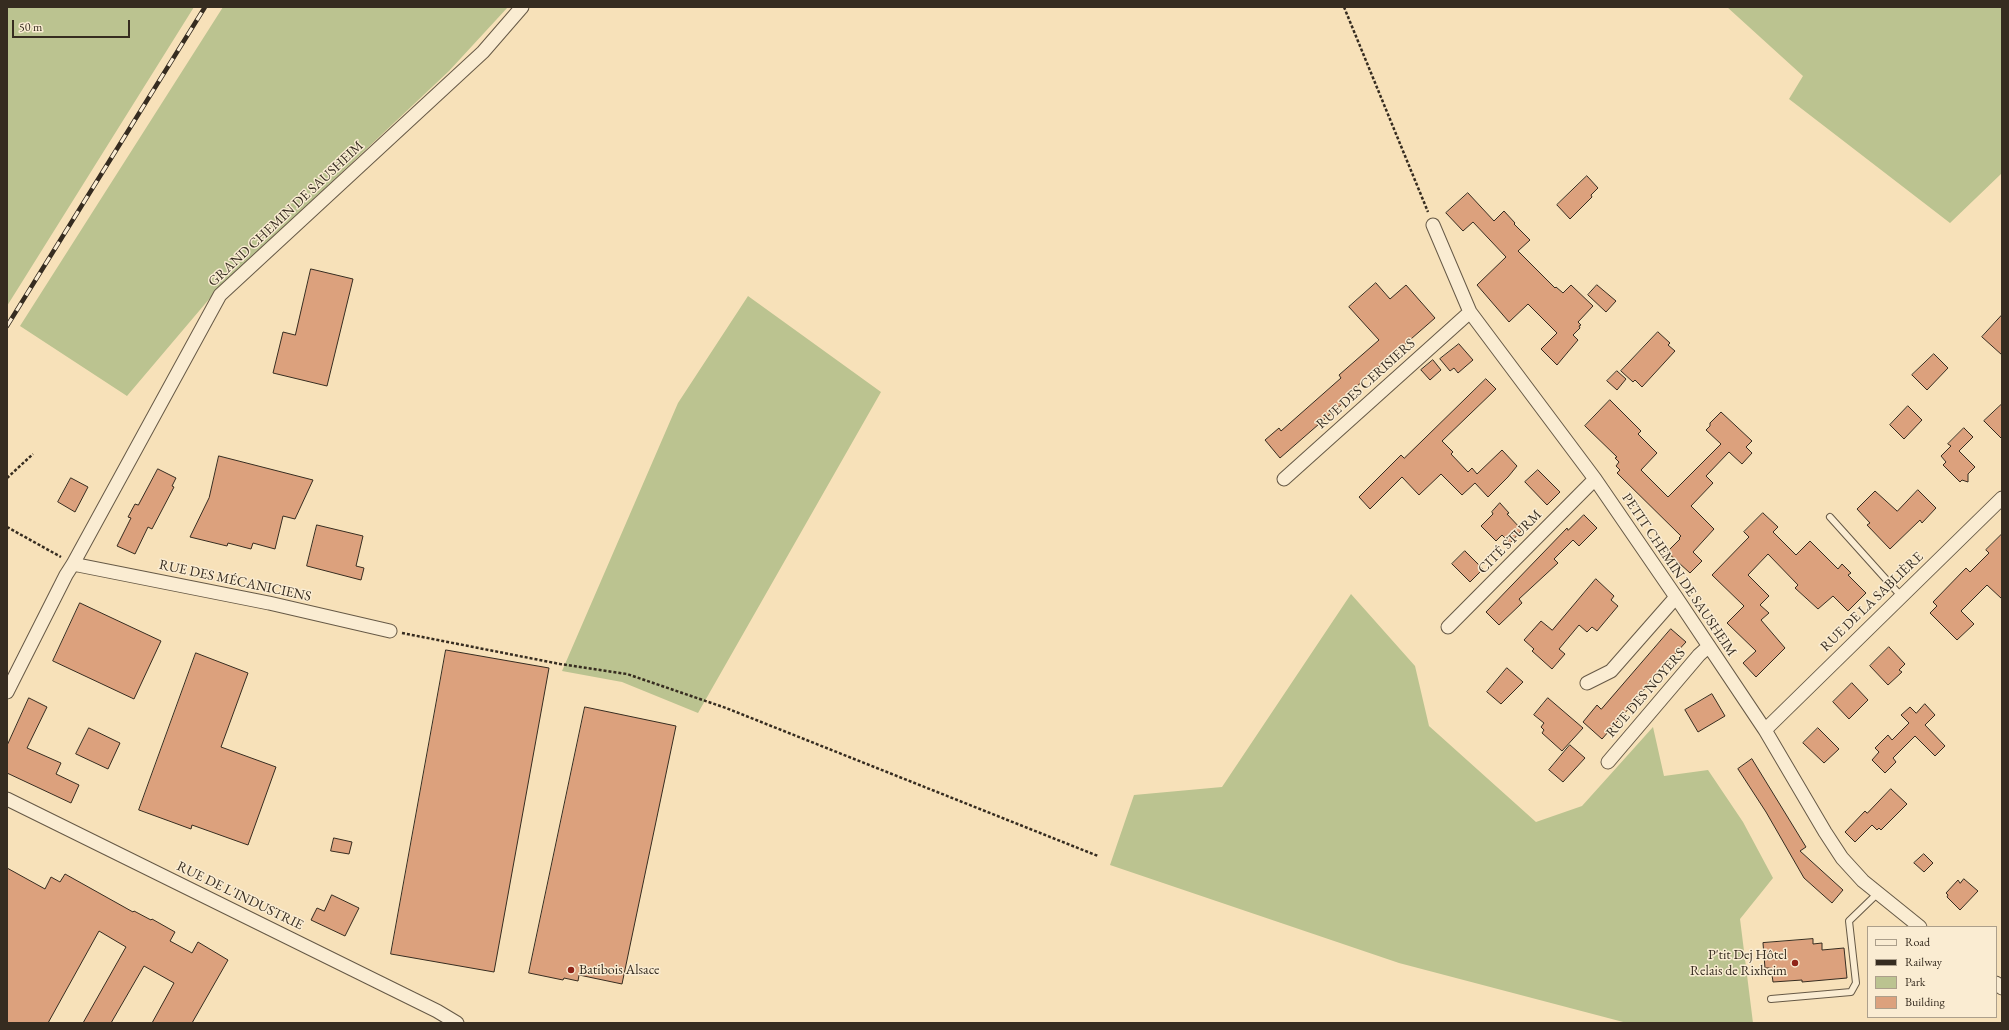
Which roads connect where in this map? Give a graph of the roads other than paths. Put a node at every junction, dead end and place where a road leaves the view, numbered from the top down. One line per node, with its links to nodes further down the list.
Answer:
1 (522, 7): 8 (street, GRAND CHEMIN DE SAUSHEIM)
2 (1433, 225): 3 (street, PETIT CHEMIN DE SAUSHEIM)
3 (1470, 312): 4 (street, RUE DES CERISIERS); 5 (street, PETIT CHEMIN DE SAUSHEIM)
4 (1284, 479)
5 (1595, 479): 10 (street, PETIT CHEMIN DE SAUSHEIM); 11 (street, CITÉ STURM)
6 (2002, 498): 9 (street, RUE DE LA SABLIÈRE)
7 (1830, 517): 9 (lane)
8 (73, 564): 12 (street, RUE DES MÉCANICIENS); 15 (street, GRAND CHEMIN DE SAUSHEIM)
9 (1901, 596): 16 (street, RUE DE LA SABLIÈRE)
10 (1676, 597): 13 (street, PETIT CHEMIN DE SAUSHEIM); 14 (street)
11 (1448, 627)
12 (390, 631)
13 (1709, 646): 16 (street, PETIT CHEMIN DE SAUSHEIM); 17 (street, RUE DES NOYERS)
14 (1587, 683)
15 (7, 692)
16 (1764, 730): 19 (street, PETIT CHEMIN DE SAUSHEIM)
17 (1608, 762)
18 (7, 799): 22 (street, RUE DE L'INDUSTRIE)
19 (1878, 893): 20 (street, PETIT CHEMIN DE SAUSHEIM); 21 (lane)
20 (1919, 926)
21 (1771, 999)
22 (457, 1023)

